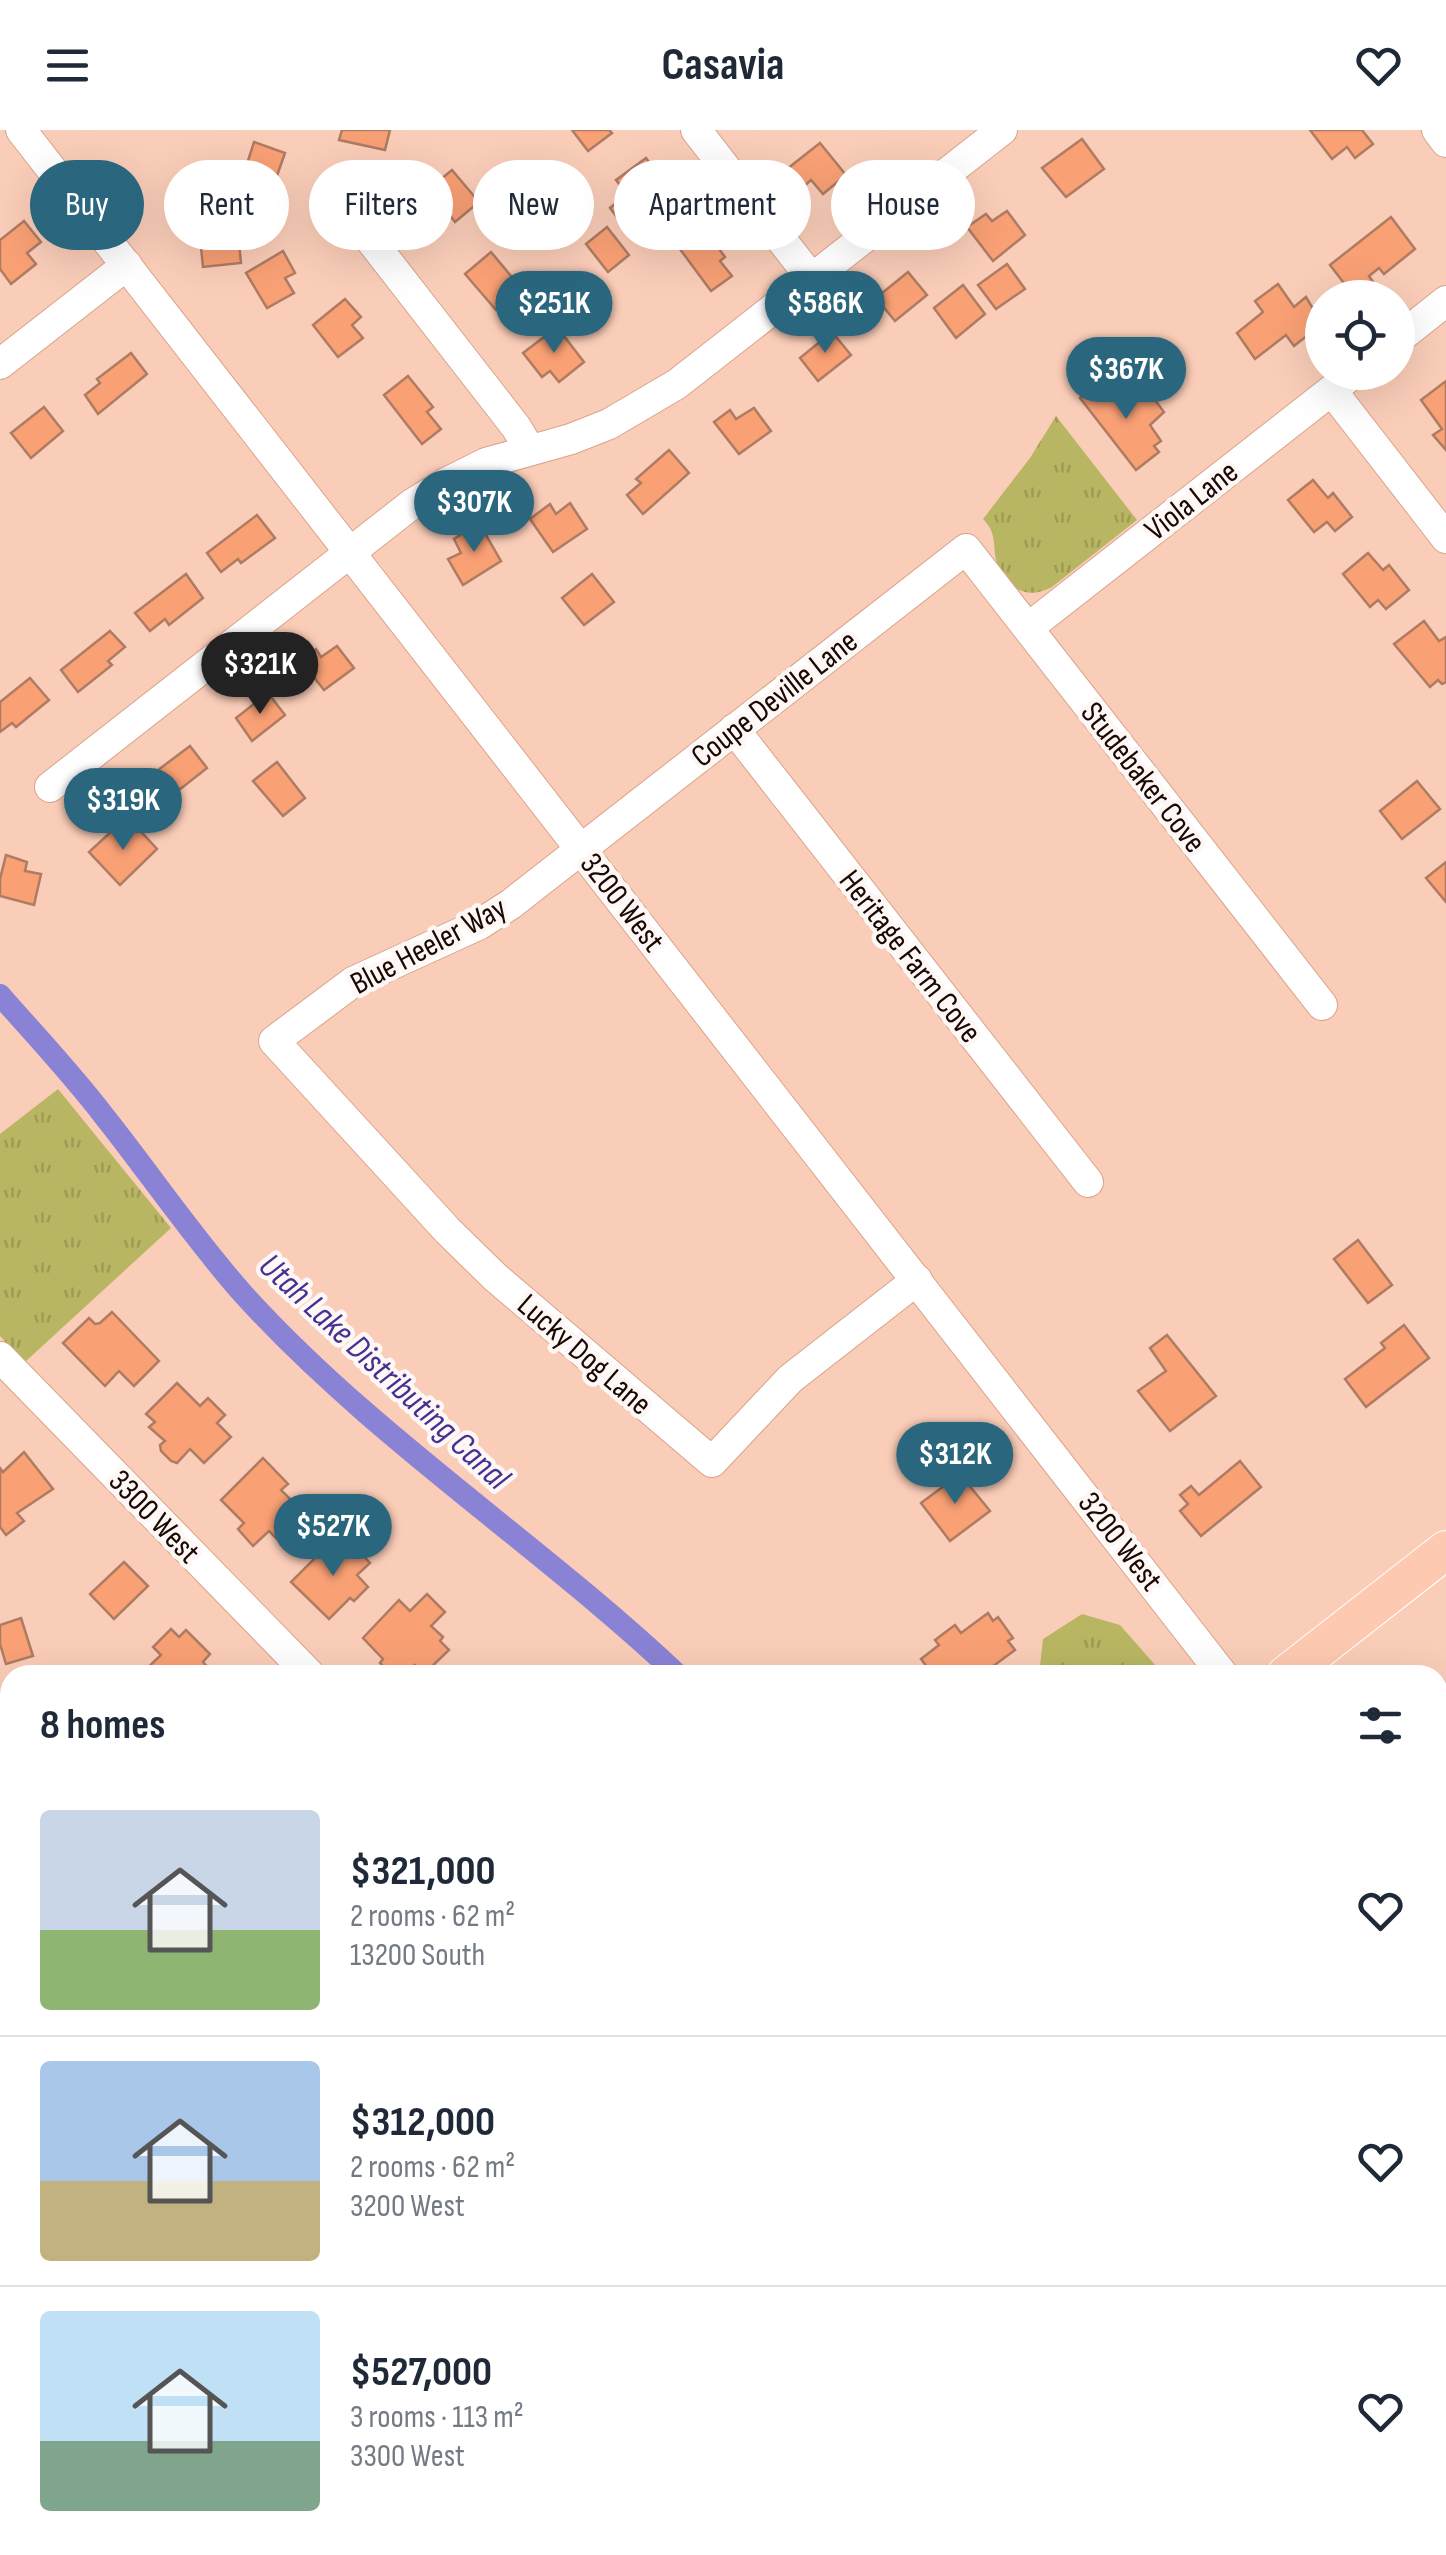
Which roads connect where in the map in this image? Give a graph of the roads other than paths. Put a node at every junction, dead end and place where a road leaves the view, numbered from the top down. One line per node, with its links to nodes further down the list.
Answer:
1 (22, 130): 7 (street, 3200 West)
2 (696, 130): 8 (street)
3 (1002, 130): 8 (street)
4 (1437, 130): 5 (street)
5 (1446, 142)
6 (378, 250): 14 (street)
7 (127, 265): 11 (street); 17 (street, 3200 West)
8 (812, 279): 14 (street)
9 (1446, 301): 10 (street)
10 (1415, 326)
11 (0, 364)
12 (1333, 390): 18 (street, Viola Lane)
13 (1348, 390): 15 (street)
14 (530, 450): 17 (street)
15 (1446, 538)
16 (966, 549): 18 (street, Studebaker Cove); 19 (street, Coupe Deville Lane)
17 (351, 553): 20 (street); 21 (street, 3200 West)
18 (1028, 628): 22 (street, Studebaker Cove)
19 (734, 729): 21 (street, Coupe Deville Lane); 24 (street, Heritage Farm Cove)
20 (50, 787)
21 (582, 848): 23 (street, Blue Heeler Way); 25 (street, 3200 West)
22 (1322, 1005)
23 (274, 1040): 25 (street, Lucky Dog Lane)
24 (1088, 1182)
25 (917, 1280): 29 (street, 3200 West)
26 (3, 1365): 28 (street, 3300 West)
27 (1446, 1550): 30 (main road)
28 (293, 1665)
29 (1215, 1665)
30 (1299, 1665)

